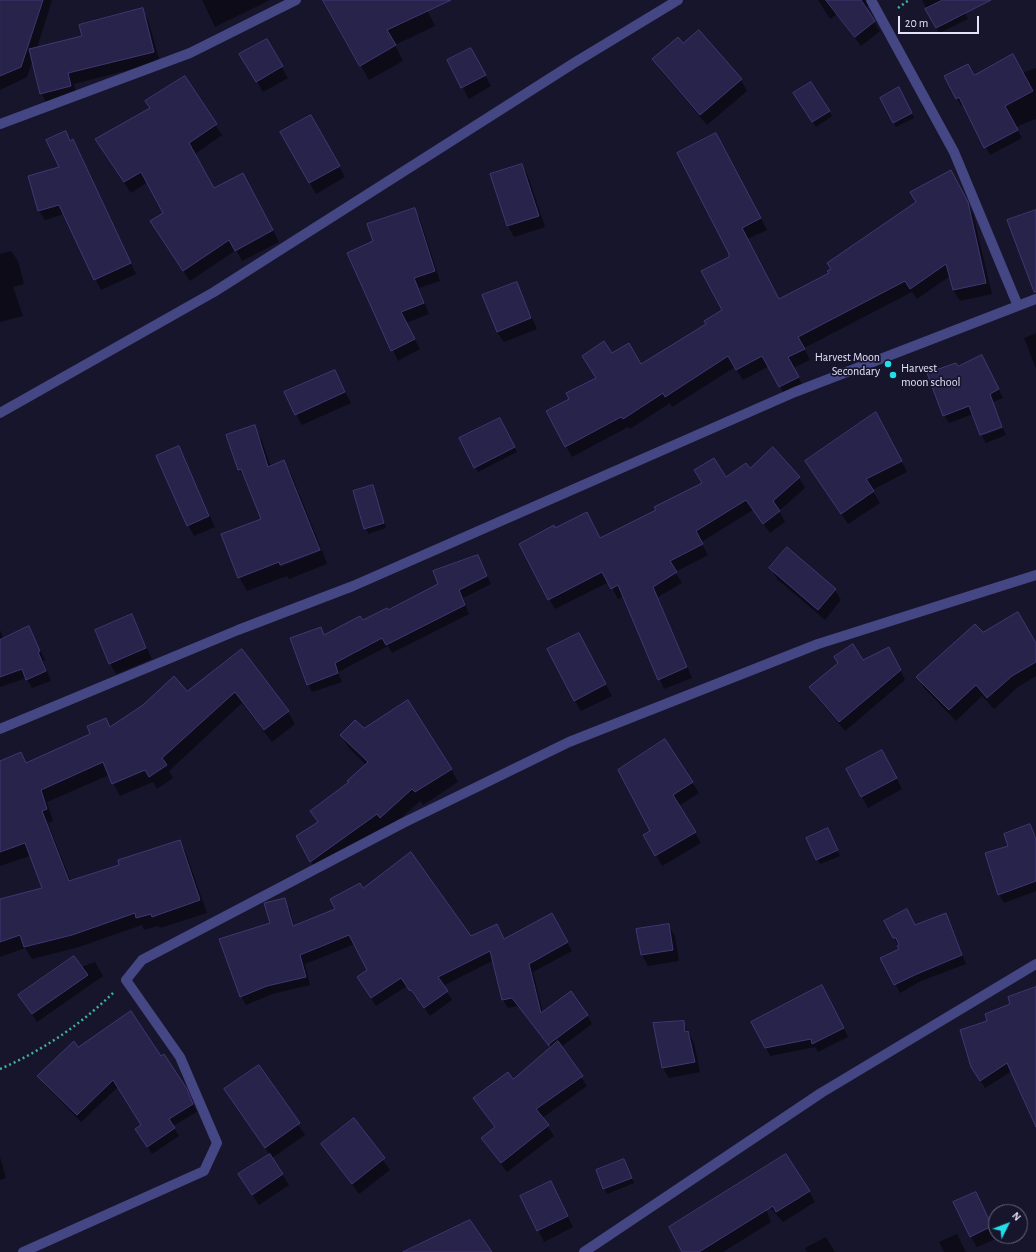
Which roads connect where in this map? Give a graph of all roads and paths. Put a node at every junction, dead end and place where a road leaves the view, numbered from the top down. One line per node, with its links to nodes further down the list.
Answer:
1 (296, 0): 4 (street)
2 (678, 0): 7 (street)
3 (871, 0): 6 (street)
4 (0, 124)
5 (1036, 299): 6 (street)
6 (1018, 306): 9 (street)
7 (0, 412)
8 (1036, 575): 11 (street)
9 (0, 729)
10 (1036, 964): 14 (street)
11 (126, 980): 12 (path); 13 (street)
12 (0, 1070)
13 (23, 1252)
14 (584, 1252)

